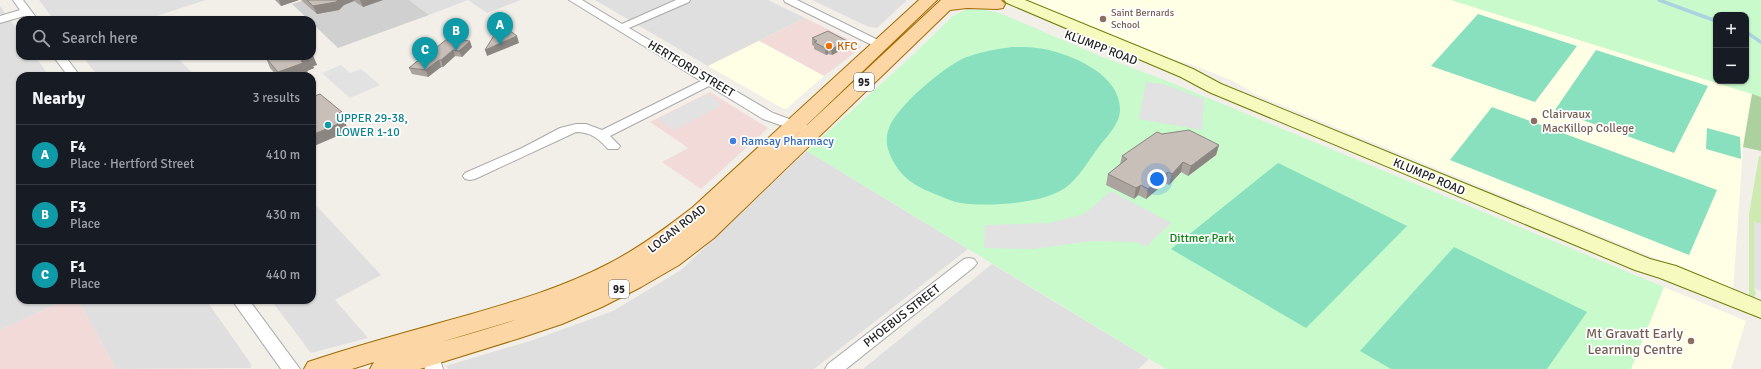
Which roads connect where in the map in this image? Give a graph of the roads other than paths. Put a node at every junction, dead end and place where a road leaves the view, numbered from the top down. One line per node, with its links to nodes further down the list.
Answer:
1 (18, 0): 8 (street)
2 (574, 0): 11 (street, HERTFORD STREET)
3 (685, 0): 11 (street)
4 (789, 0): 12 (street)
5 (929, 0): 12 (main road, LOGAN ROAD / 95)
6 (999, 1): 7 (main road); 21 (main road, KLUMPP ROAD)
7 (948, 3): 16 (main road, LOGAN ROAD / 95)
8 (29, 16)
9 (16, 18): 10 (street)
10 (0, 20)
11 (621, 28): 15 (street, HERTFORD STREET)
12 (880, 45): 16 (main road, LOGAN ROAD / 95)
13 (62, 60): 14 (street)
14 (71, 72)
15 (710, 81): 16 (street, HERTFORD STREET); 17 (street)
16 (802, 129): 25 (main road, LOGAN ROAD / 95)
17 (602, 135): 18 (street); 19 (street)
18 (613, 146)
19 (470, 176)
20 (969, 263): 29 (street, PHOEBUS STREET)
21 (1643, 265): 23 (main road, KLUMPP ROAD); 24 (main road, KLUMPP ROAD)
22 (243, 304): 26 (street)
23 (1761, 310)
24 (1761, 318)
25 (430, 354): 27 (main road, LOGAN ROAD / 95); 28 (main road, LOGAN ROAD / 95)
26 (291, 369)
27 (318, 369)
28 (384, 369)
29 (834, 369)

